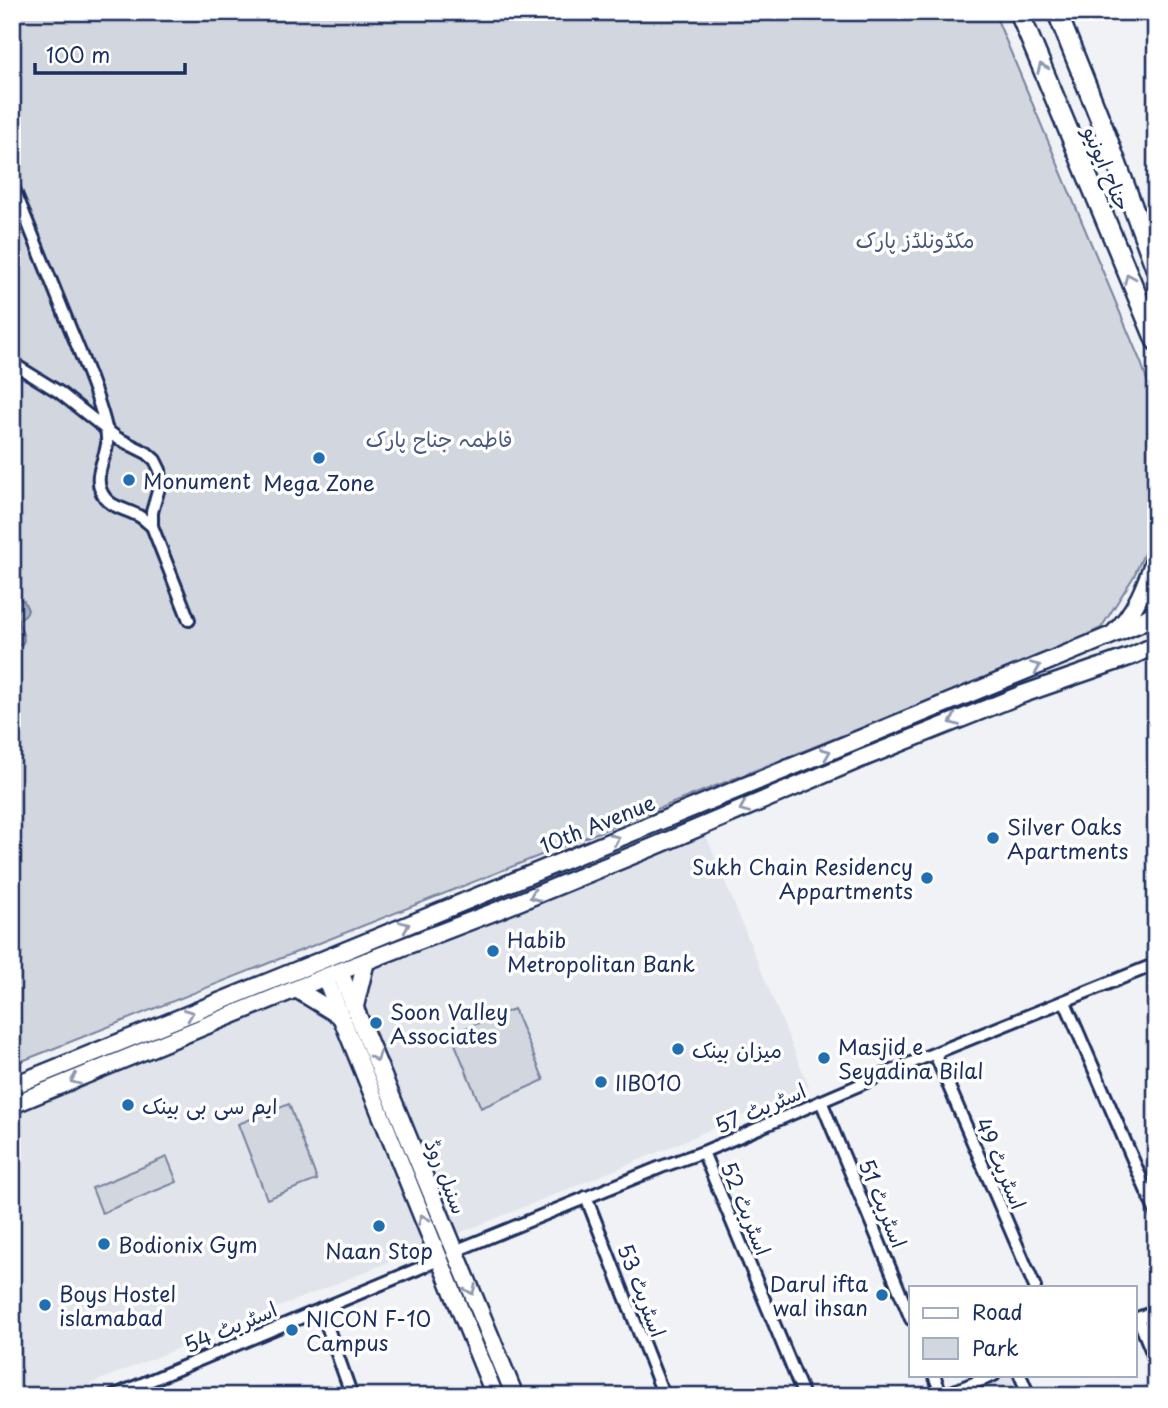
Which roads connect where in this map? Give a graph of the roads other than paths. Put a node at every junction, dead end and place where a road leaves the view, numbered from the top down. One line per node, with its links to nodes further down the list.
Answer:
1 (1019, 12): 5 (main road, جناح ایونیو, one-way to 1)
2 (1056, 12): 4 (main road, جناح ایونیو)
3 (12, 184): 8 (street)
4 (1156, 269)
5 (1153, 335): 6 (main road)
6 (1156, 351)
7 (12, 363): 8 (street)
8 (106, 429): 9 (street); 9 (street)
9 (152, 526): 12 (street)
10 (1156, 554): 13 (main road, 10th Avenue)
11 (1156, 612): 13 (main road)
12 (189, 620)
13 (1112, 635): 15 (main road, 10th Avenue, one-way to 13)
14 (1156, 645): 16 (main road, 10th Avenue, one-way to 16)
15 (790, 767): 16 (main road); 24 (main road, 10th Avenue, one-way to 15)
16 (797, 786): 17 (main road, 10th Avenue, one-way to 17)
17 (366, 961): 19 (main road, 10th Avenue); 22 (main road)
18 (1156, 964): 21 (street, اسٹریٹ 57)
19 (332, 974): 20 (main road, 10th Avenue); 22 (main road, سنبل روڈ); 23 (main road, سنبل روڈ)
20 (296, 989): 23 (main road); 25 (main road, 10th Avenue)
21 (1065, 1002): 26 (street, اسٹریٹ 57); 32 (street)
22 (355, 1006): 33 (main road, سنبل روڈ, one-way to 33)
23 (340, 1016): 34 (main road, سنبل روڈ, one-way to 23)
24 (139, 1035): 25 (main road); 27 (main road, 10th Avenue)
25 (144, 1051): 29 (main road, 10th Avenue, one-way to 29)
26 (935, 1054): 28 (street, اسٹریٹ 57); 35 (street, اسٹریٹ 49)
27 (12, 1086)
28 (821, 1101): 30 (street, اسٹریٹ 57); 38 (street, اسٹریٹ 51)
29 (12, 1105)
30 (704, 1152): 31 (street, اسٹریٹ 57); 50 (street, اسٹریٹ 52)
31 (586, 1198): 33 (street, اسٹریٹ 57); 49 (street, اسٹریٹ 53)
32 (1156, 1213)
33 (456, 1251): 48 (main road, سنبل روڈ, one-way to 48)
34 (439, 1260): 36 (street, اسٹریٹ 54); 47 (main road, سنبل روڈ)
35 (1035, 1286)
36 (321, 1309): 45 (street, اسٹریٹ 54); 46 (street)
37 (1156, 1311): 39 (street)
38 (909, 1314)
39 (1136, 1319): 40 (street)
40 (1156, 1362)
41 (934, 1376): 51 (street)
42 (993, 1376): 44 (street)
43 (1020, 1376): 52 (street)
44 (971, 1391): 51 (street)
45 (113, 1396)
46 (352, 1396)
47 (495, 1396)
48 (515, 1396)
49 (664, 1396)
50 (804, 1396)
51 (942, 1396)
52 (1029, 1396)

